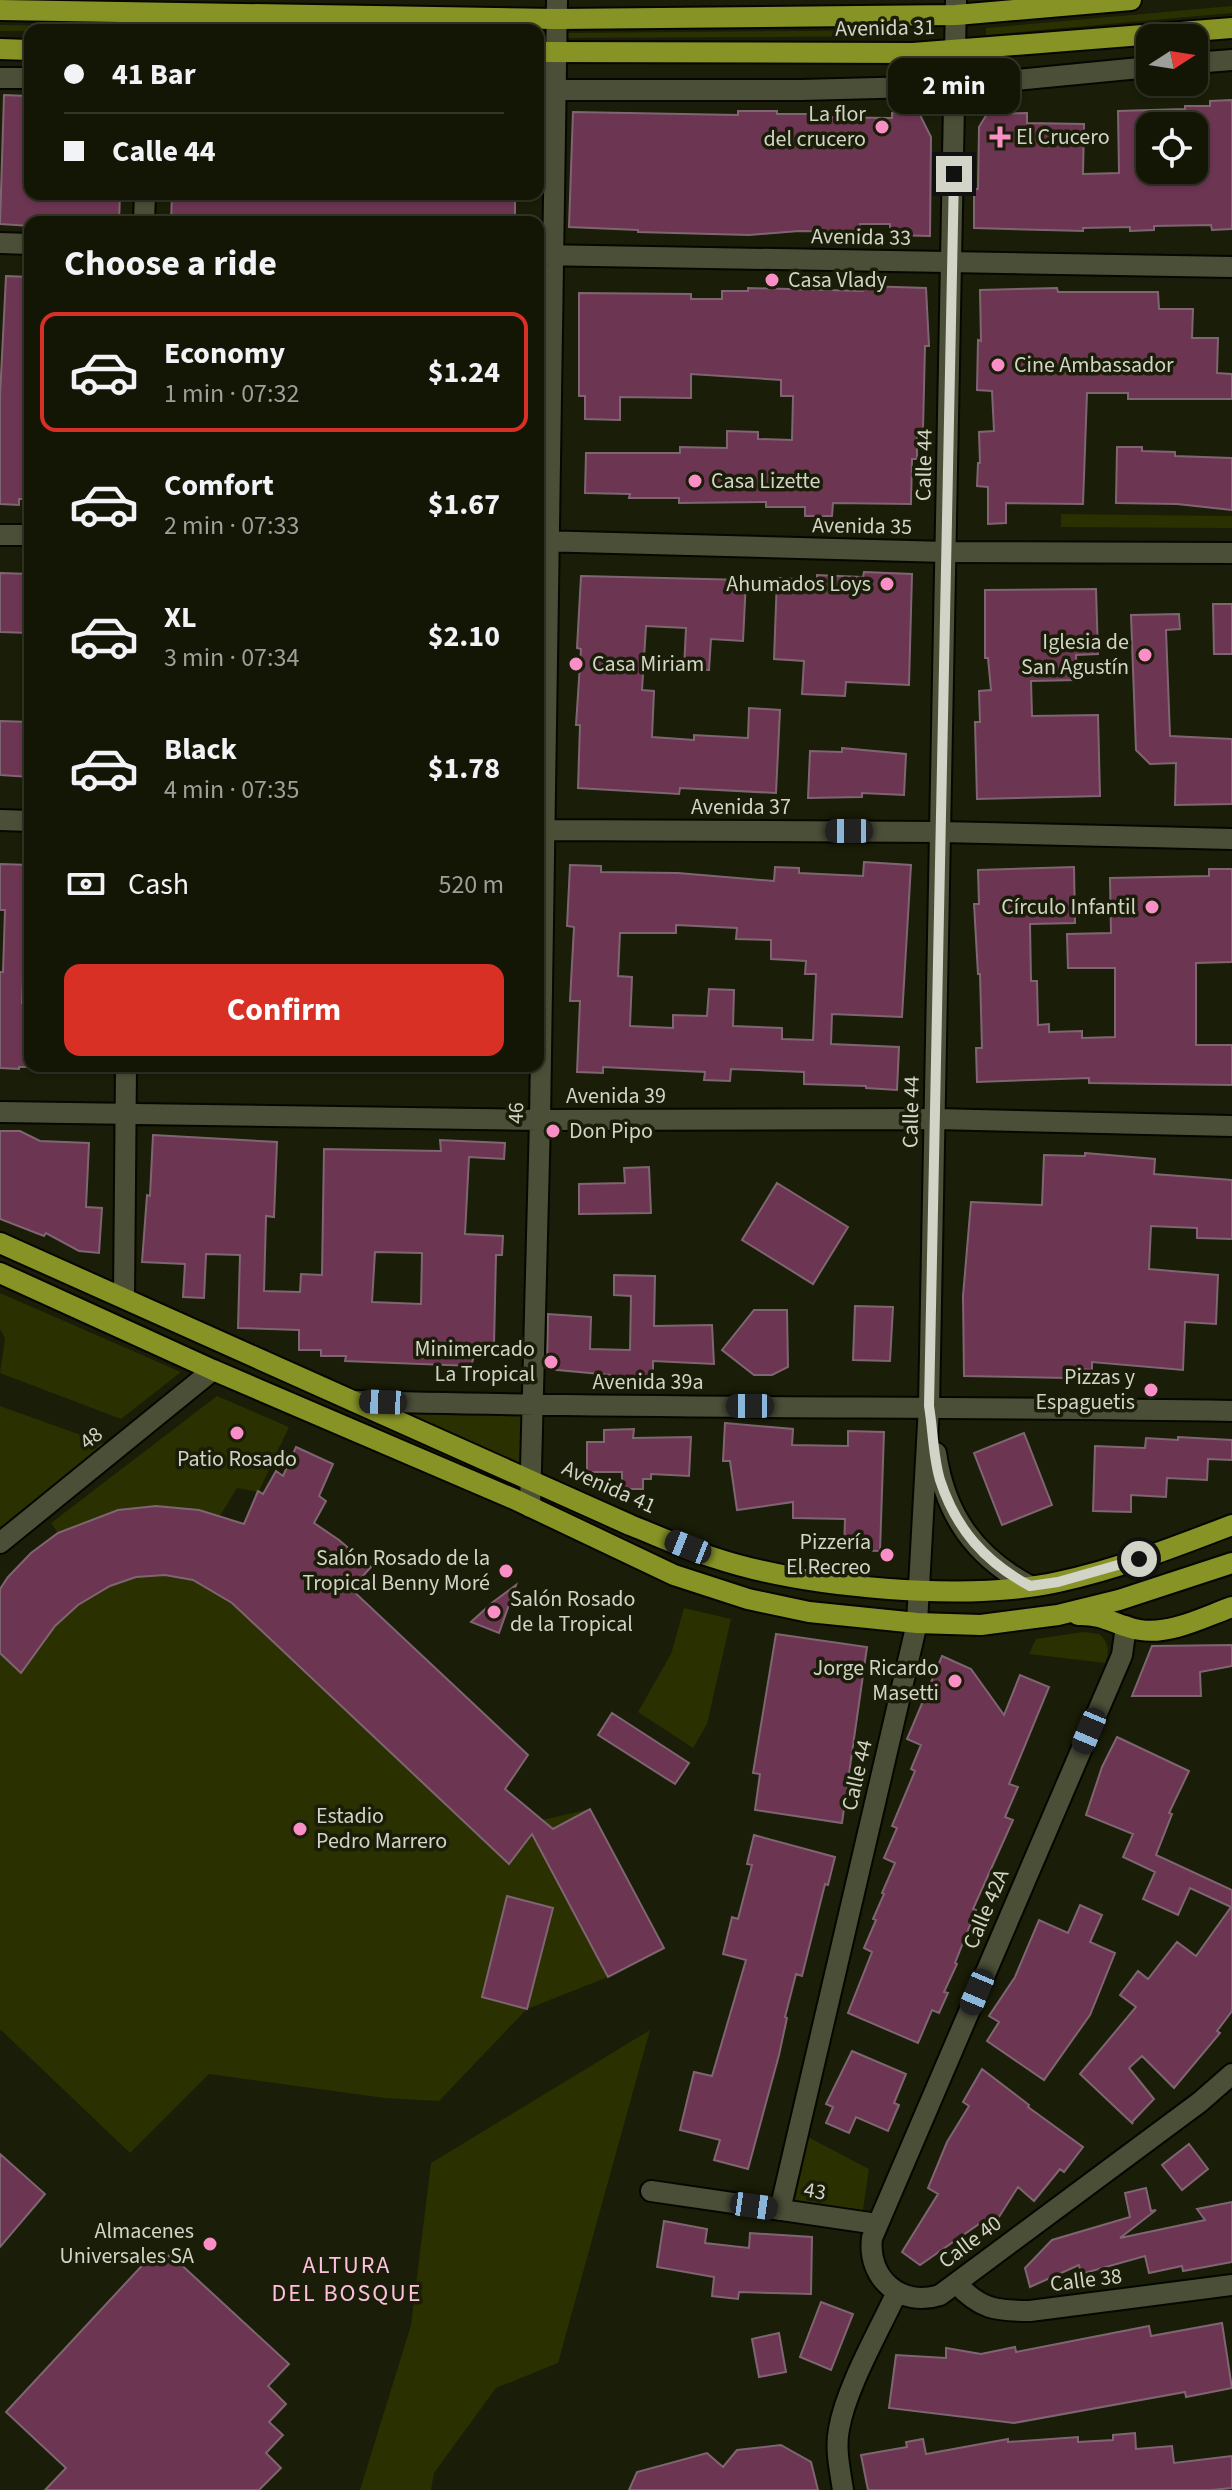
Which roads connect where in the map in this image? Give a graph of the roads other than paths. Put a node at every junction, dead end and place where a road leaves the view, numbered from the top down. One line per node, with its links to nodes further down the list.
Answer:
1 (1131, 0): 2 (main road, Avenida 31)
2 (956, 8): 4 (main road, Avenida 31); 8 (street, Calle 44)
3 (0, 10): 4 (main road, Avenida 31)
4 (557, 10): 9 (street, 46)
5 (1232, 28): 8 (main road, Avenida 31)
6 (0, 49): 7 (main road)
7 (24, 50)
8 (956, 50): 9 (main road, Avenida 31); 15 (street, Calle 44)
9 (547, 52): 16 (street, 46)
10 (1232, 60): 11 (street)
11 (1208, 62)
12 (1136, 68): 15 (street)
13 (0, 78): 14 (street)
14 (24, 78)
15 (955, 86): 16 (street); 20 (street, Calle 44)
16 (546, 90): 19 (street, 46)
17 (0, 243): 18 (street)
18 (24, 244)
19 (545, 255): 20 (street, Avenida 33); 22 (street, 46)
20 (952, 262): 21 (street, Avenida 33); 26 (street, Calle 44)
21 (1232, 267)
22 (544, 398)
23 (0, 535): 24 (street)
24 (24, 535)
25 (544, 541): 26 (street, Avenida 35)
26 (946, 552): 27 (street, Avenida 35); 31 (street, Calle 44)
27 (1232, 553)
28 (0, 820): 29 (street)
29 (24, 821)
30 (544, 830): 31 (street, Avenida 37)
31 (940, 832): 32 (street, Avenida 37); 37 (street, Calle 44)
32 (1232, 839)
33 (126, 1072): 36 (street)
34 (540, 1072): 38 (street, 46)
35 (0, 1112): 36 (street, Avenida 39)
36 (124, 1114): 38 (street, Avenida 39); 42 (street)
37 (935, 1119): 38 (street, Avenida 39); 39 (street, Avenida 39); 46 (street, Calle 44)
38 (540, 1120): 45 (street, 46)
39 (1232, 1126)
40 (0, 1243): 42 (main road, Avenida 41)
41 (0, 1273): 43 (main road)
42 (124, 1298): 44 (main road, Avenida 41)
43 (213, 1370): 49 (main road); 51 (street, 48)
44 (353, 1401): 45 (street, Avenida 39a); 48 (main road, Avenida 41)
45 (533, 1406): 46 (street, Avenida 39a); 48 (street, 46)
46 (929, 1406): 47 (street, Avenida 39a); 53 (street); 54 (street, Calle 44)
47 (1232, 1411)
48 (532, 1479): 49 (street, 46); 54 (main road, Avenida 41)
49 (530, 1507): 57 (main road)
50 (1232, 1525): 53 (main road, Avenida 41)
51 (0, 1543)
52 (1232, 1563): 56 (main road)
53 (1030, 1586): 54 (main road, Avenida 41)
54 (921, 1590): 57 (street, Calle 44)
55 (1232, 1607): 58 (main road)
56 (1058, 1615): 57 (main road); 58 (main road)
57 (917, 1623): 61 (street, Calle 44)
58 (1126, 1626): 62 (street, Calle 42A)
59 (1232, 2074): 63 (street, Calle 40)
60 (651, 2191): 61 (street, 43)
61 (780, 2210): 62 (street, 43)
62 (877, 2224): 65 (street, Calle 42A)
63 (956, 2283): 64 (street, Calle 38); 65 (street, Calle 40)
64 (1232, 2285)
65 (897, 2292): 66 (street)
66 (843, 2490)

